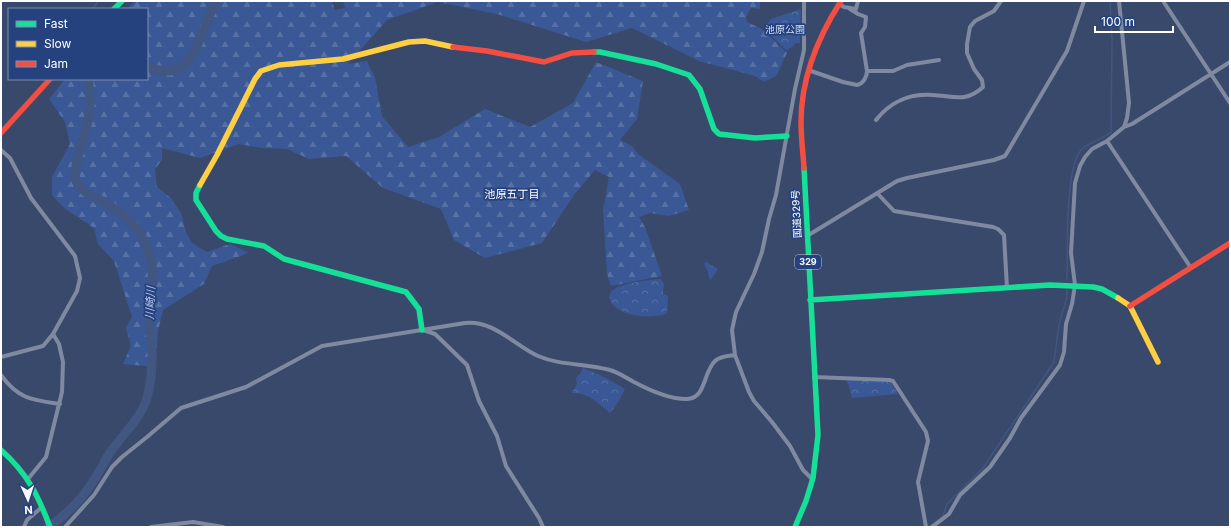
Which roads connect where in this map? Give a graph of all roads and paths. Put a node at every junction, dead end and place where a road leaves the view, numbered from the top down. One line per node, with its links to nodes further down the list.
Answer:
1 (805, 1): 15 (street)
2 (858, 1): 8 (street)
3 (1001, 1): 18 (street)
4 (1084, 1): 24 (street)
5 (1119, 1): 19 (street)
6 (1163, 1): 13 (street)
7 (839, 3): 8 (street); 11 (main road, 国道329号 / 329)
8 (850, 9): 12 (street)
9 (939, 60): 12 (street)
10 (1230, 62): 13 (street)
11 (808, 70): 12 (street); 16 (main road, 国道329号 / 329)
12 (867, 71)
13 (1211, 74): 17 (street); 19 (street)
14 (49, 80): 20 (main road)
15 (795, 89): 16 (street); 21 (street)
16 (803, 90): 25 (main road, 国道329号 / 329)
17 (1230, 103)
18 (876, 120)
19 (1124, 127): 22 (street)
20 (1, 133)
21 (787, 136): 32 (main road); 34 (street)
22 (1107, 141): 27 (street); 28 (street)
23 (1, 150): 33 (street)
24 (878, 194): 25 (street); 29 (street)
25 (806, 236): 30 (main road, 国道329号 / 329)
26 (1230, 243): 27 (main road)
27 (1191, 268): 31 (main road)
28 (1075, 285): 29 (main road); 31 (main road); 52 (street)
29 (1007, 288): 30 (main road)
30 (810, 300): 38 (main road, 国道329号 / 329)
31 (1130, 306): 36 (main road)
32 (422, 330): 34 (street); 47 (street); 50 (street)
33 (53, 334): 35 (street); 39 (street)
34 (735, 355): 42 (street)
35 (1, 357)
36 (1158, 362)
37 (1, 375): 39 (street)
38 (814, 376): 42 (main road, 国道329号 / 329); 44 (street)
39 (60, 404): 41 (street)
40 (1, 450): 41 (main road)
41 (28, 479): 43 (main road)
42 (812, 480): 51 (main road, 国道329号 / 329)
43 (43, 508): 45 (street); 46 (main road)
44 (926, 526)
45 (24, 527)
46 (50, 527)
47 (65, 527)
48 (151, 527): 49 (street)
49 (223, 527)
50 (543, 527)
51 (795, 527)
52 (932, 527)

